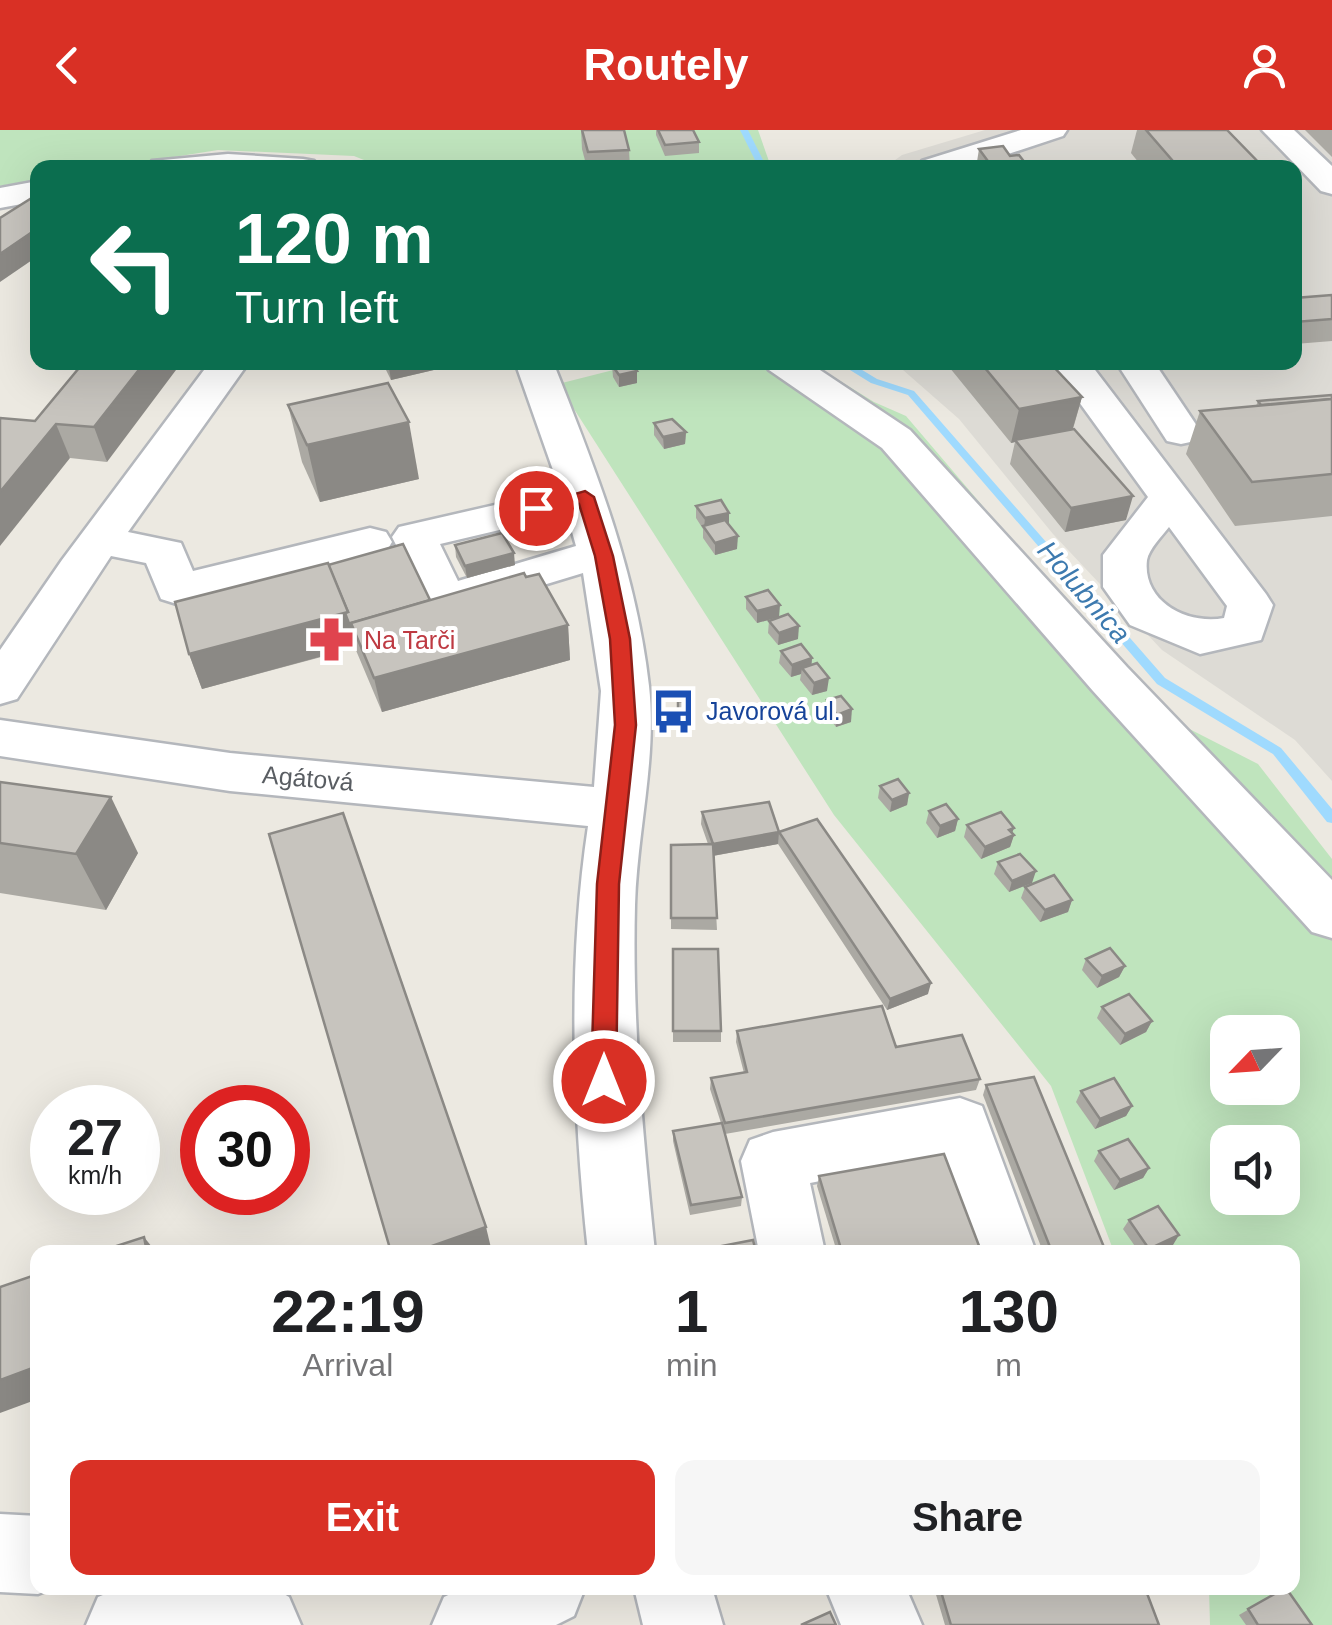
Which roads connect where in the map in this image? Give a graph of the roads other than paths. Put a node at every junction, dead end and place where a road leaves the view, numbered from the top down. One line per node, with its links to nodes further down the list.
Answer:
1 (1052, 130): 3 (street)
2 (1277, 130): 4 (street)
3 (988, 160)
4 (1332, 184)
5 (30, 192): 6 (street)
6 (0, 198)
7 (224, 370): 15 (street)
8 (537, 370): 13 (street)
9 (794, 370): 21 (street)
10 (1075, 370): 14 (street)
11 (1140, 370): 12 (street)
12 (1181, 432)
13 (585, 497): 17 (street); 17 (street)
14 (1168, 498)
15 (100, 540): 16 (street); 18 (street)
16 (370, 542)
17 (604, 556): 20 (street)
18 (0, 687)
19 (0, 738): 20 (street, Agátová)
20 (618, 809): 22 (street)
21 (1332, 916)
22 (621, 1245)
23 (791, 1245): 24 (street)
24 (1001, 1245)
25 (0, 1553): 26 (street)
26 (30, 1555)
27 (532, 1595): 32 (street)
28 (675, 1595): 33 (street)
29 (868, 1595): 34 (street)
30 (223, 1601): 31 (street)
31 (126, 1625)
32 (472, 1625)
33 (683, 1625)
34 (882, 1625)

